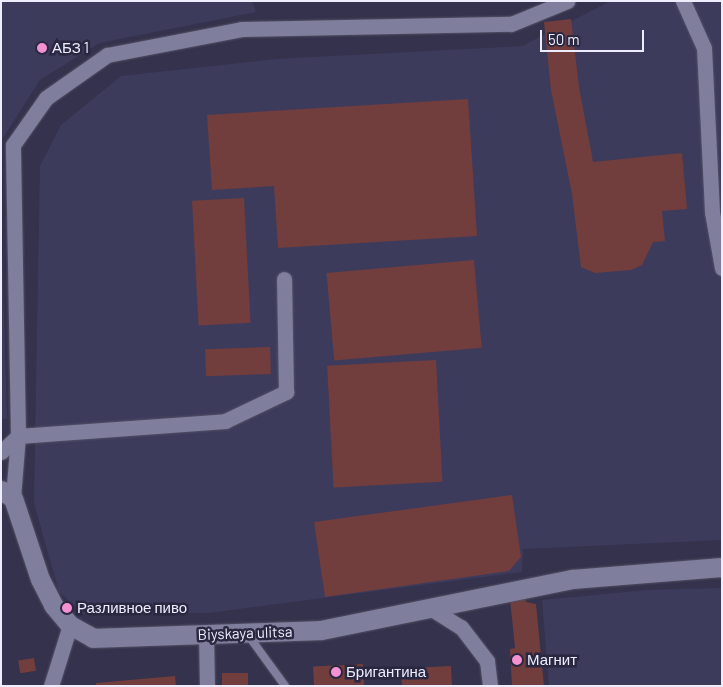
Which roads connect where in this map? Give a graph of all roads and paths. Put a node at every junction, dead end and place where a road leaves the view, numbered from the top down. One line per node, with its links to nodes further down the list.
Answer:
1 (567, 1): 6 (street)
2 (683, 1): 3 (street)
3 (717, 211): 4 (street)
4 (722, 268)
5 (284, 279): 6 (street)
6 (18, 436): 7 (street); 8 (street)
7 (1, 452)
8 (7, 494): 11 (street, Biyskaya ulitsa)
9 (722, 567): 10 (street, Biyskaya ulitsa)
10 (430, 608): 12 (street, Biyskaya ulitsa); 17 (street)
11 (70, 625): 13 (street, Biyskaya ulitsa); 14 (street)
12 (246, 633): 13 (street, Biyskaya ulitsa); 16 (lane)
13 (206, 634): 15 (street)
14 (51, 686)
15 (207, 686)
16 (285, 686)
17 (490, 686)

